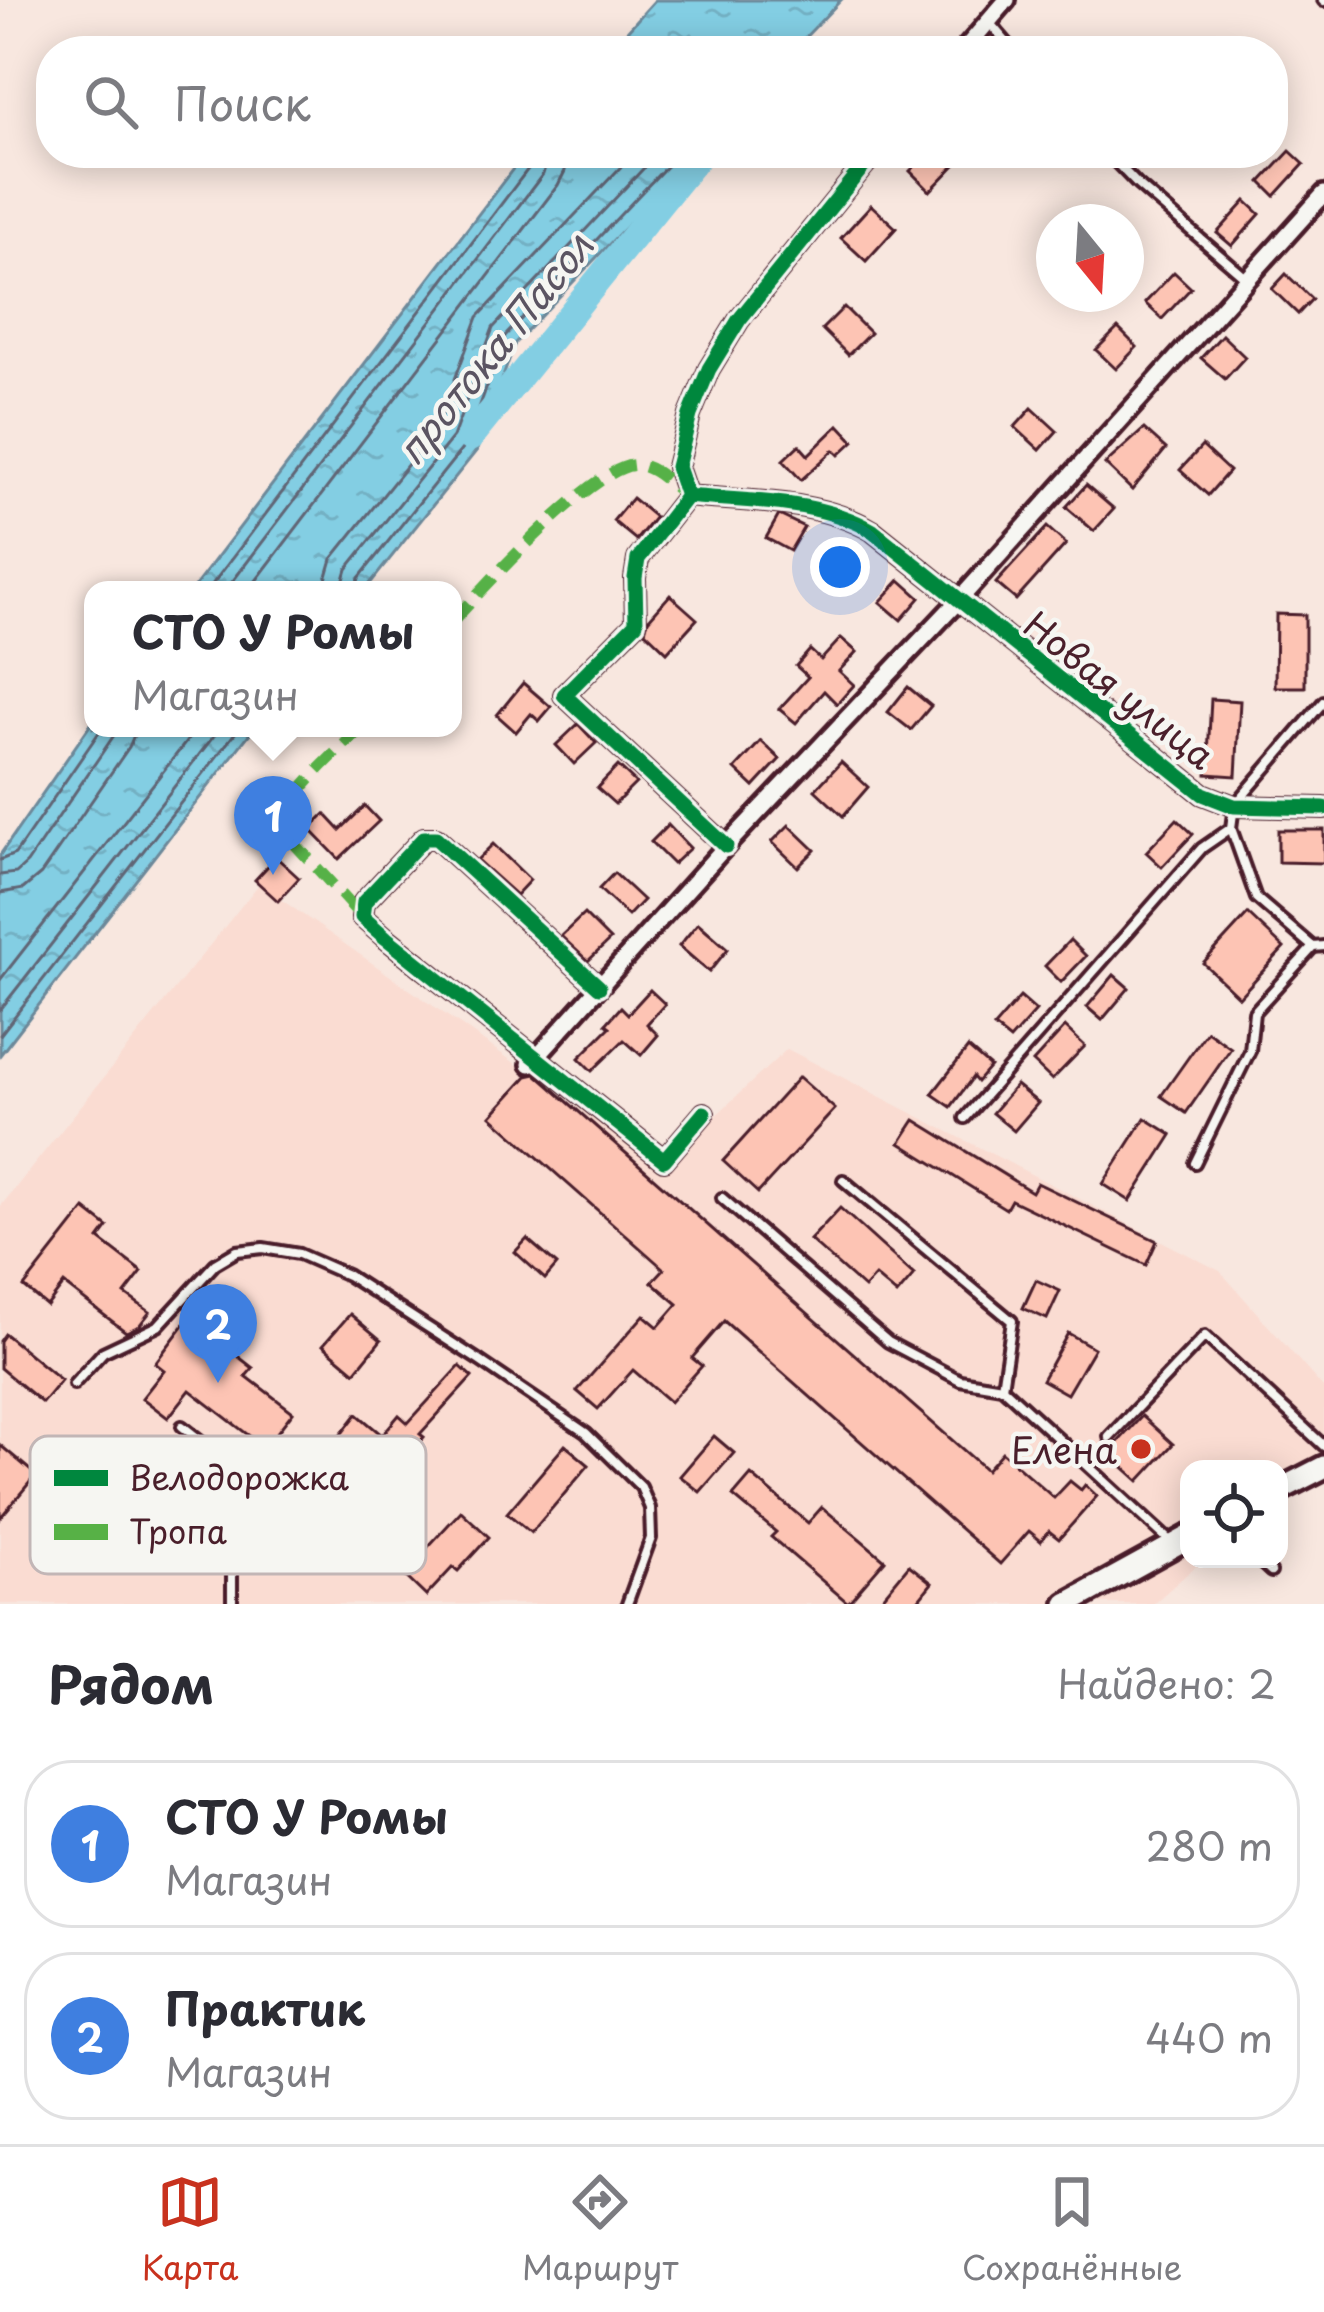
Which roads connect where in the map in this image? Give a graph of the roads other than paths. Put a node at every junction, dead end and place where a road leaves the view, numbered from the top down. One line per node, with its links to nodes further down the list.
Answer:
1 (1007, 0): 2 (street)
2 (988, 22): 3 (street); 4 (lane)
3 (976, 36)
4 (1001, 36)
5 (862, 168): 9 (street)
6 (1122, 168): 8 (lane)
7 (1324, 194): 8 (street)
8 (1247, 279): 10 (street)
9 (687, 496): 10 (street, Новая улица); 15 (street)
10 (959, 600): 12 (street, Новая улица); 15 (street)
11 (1324, 701): 12 (lane)
12 (1234, 806): 13 (street, Новая улица); 14 (lane)
13 (1324, 808)
14 (1232, 828): 16 (lane); 20 (lane)
15 (725, 846): 17 (street)
16 (1318, 947): 21 (lane)
17 (599, 988): 18 (street); 18 (street)
18 (534, 1060): 19 (street)
19 (704, 1113)
20 (965, 1118)
21 (1195, 1163)
22 (843, 1180): 25 (lane)
23 (722, 1198): 25 (lane)
24 (74, 1384): 36 (lane)
25 (1002, 1387): 32 (lane)
26 (182, 1426): 27 (lane)
27 (195, 1436)
28 (1109, 1437): 29 (lane)
29 (1324, 1446)
30 (1324, 1467): 31 (street)
31 (1288, 1485)
32 (1180, 1540)
33 (1180, 1542): 37 (street)
34 (1267, 1568): 35 (lane)
35 (1271, 1572)
36 (627, 1604)
37 (1067, 1604)

